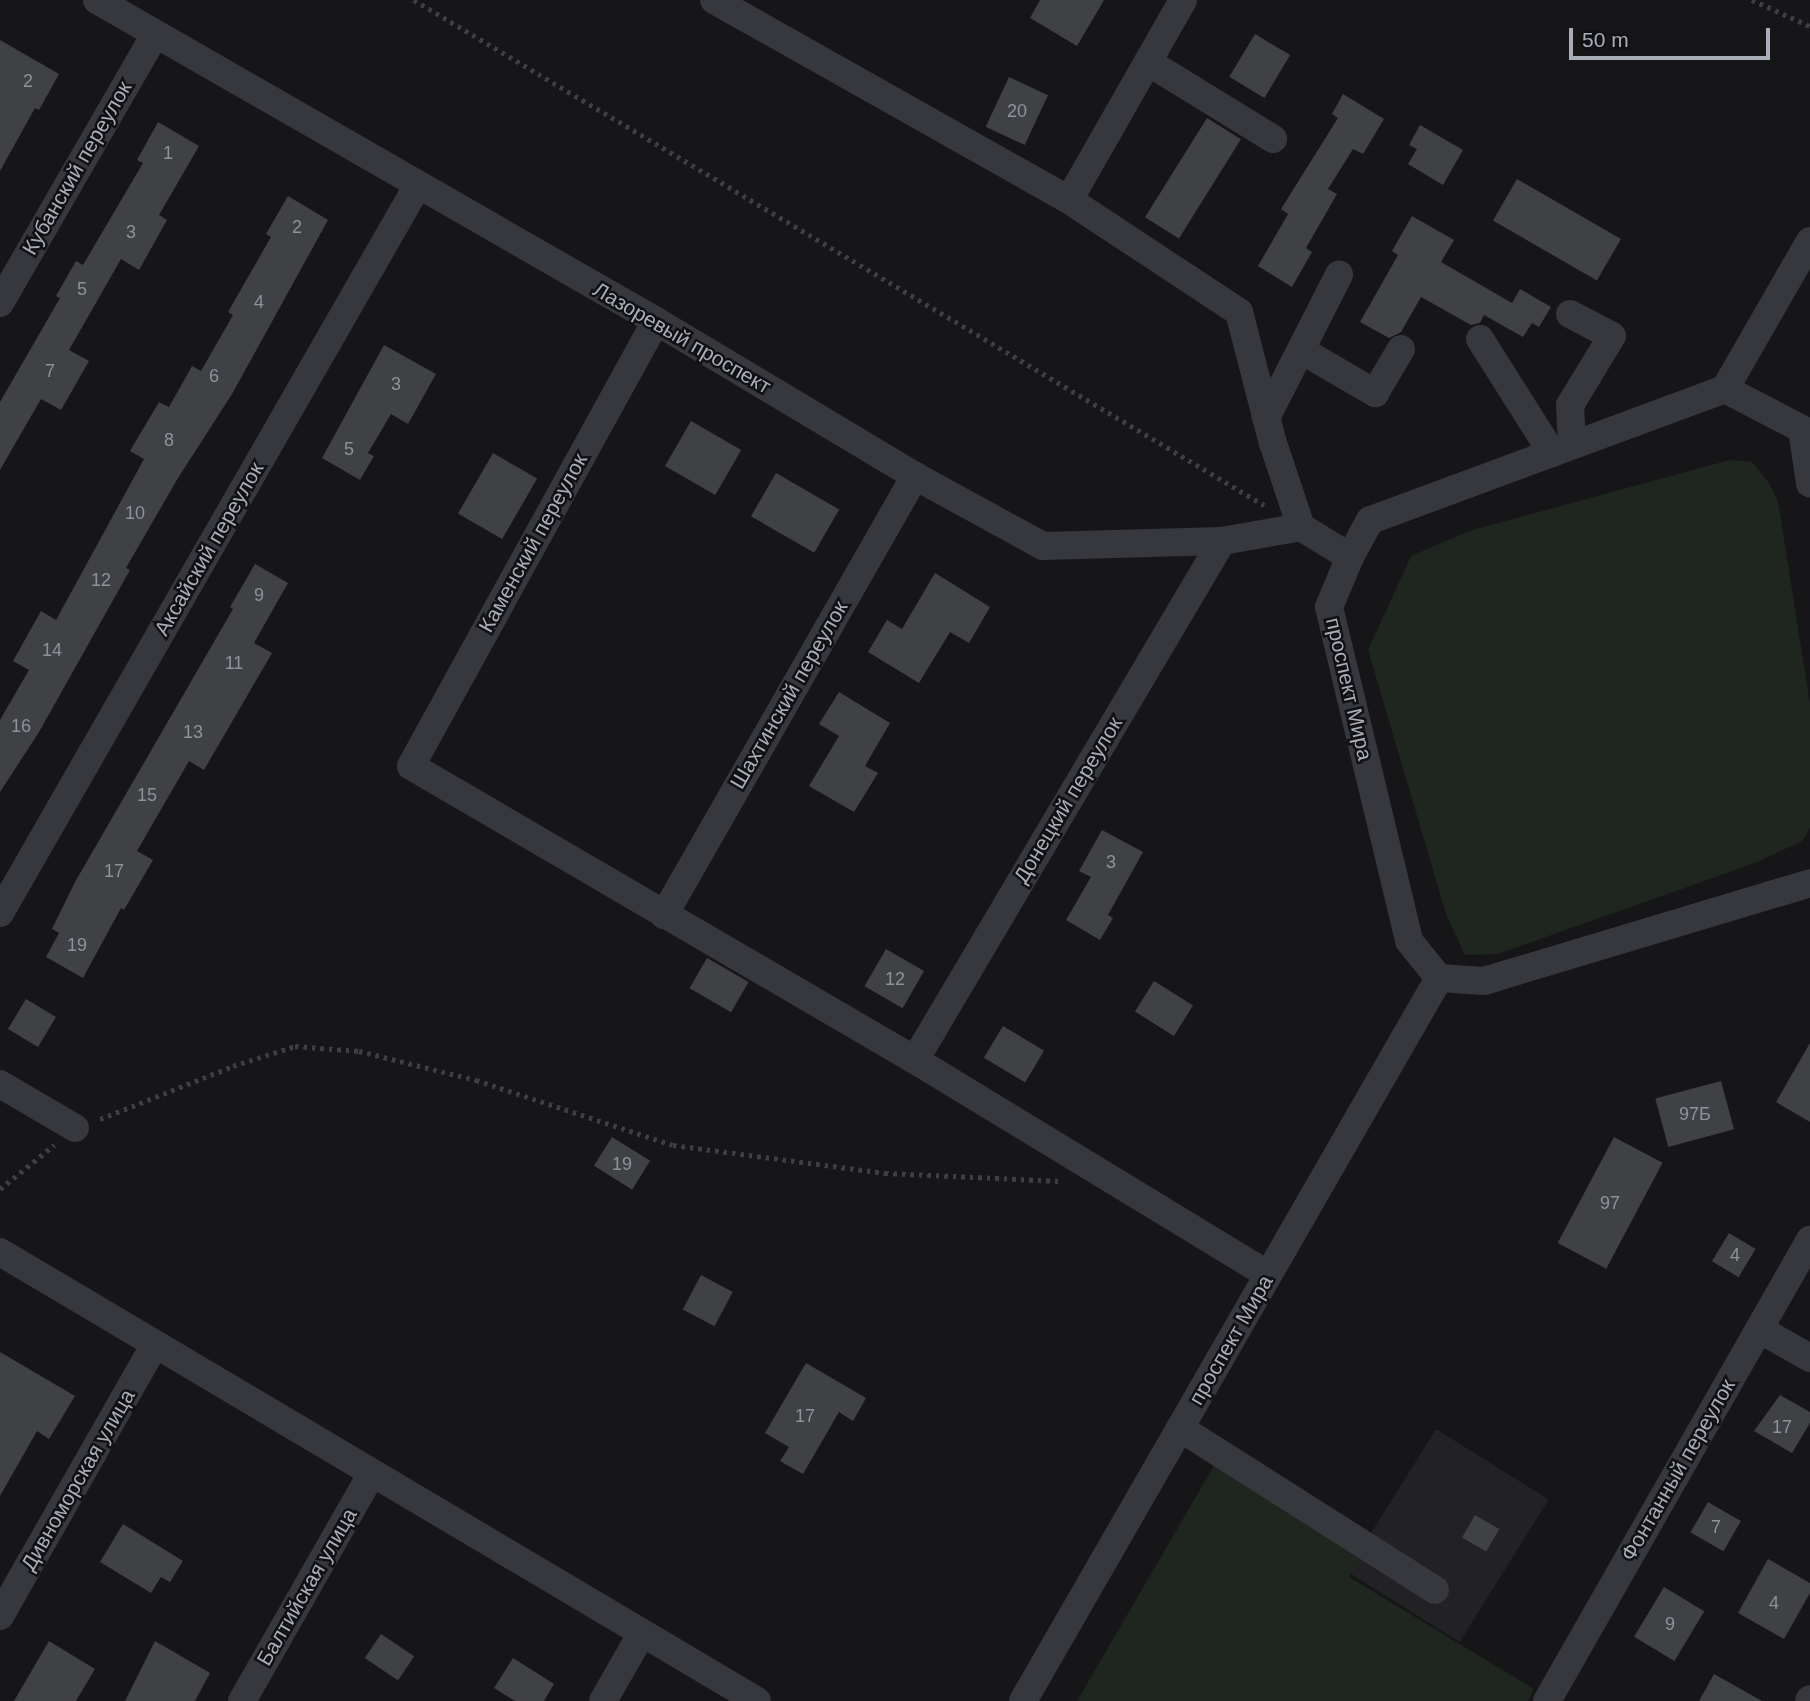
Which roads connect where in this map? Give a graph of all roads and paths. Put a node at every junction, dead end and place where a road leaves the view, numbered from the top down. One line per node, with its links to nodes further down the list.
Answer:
1 (97, 0): 7 (street, Лазоревый проспект)
2 (414, 0): 26 (path)
3 (1183, 0): 8 (street)
4 (1752, 0): 6 (path)
5 (718, 1): 11 (street)
6 (1810, 26)
7 (155, 34): 10 (street, Лазоревый проспект); 14 (street, Кубанский переулок)
8 (1148, 62): 9 (street); 11 (street)
9 (1273, 139)
10 (418, 185): 16 (street, Лазоревый проспект); 31 (street, Аксайский переулок)
11 (1069, 200): 21 (street)
12 (1810, 241): 20 (street)
13 (1339, 275): 19 (street)
14 (0, 303)
15 (1570, 314): 23 (street)
16 (656, 321): 24 (street, Лазоревый проспект); 32 (street, Каменский переулок)
17 (1480, 339): 23 (street)
18 (1401, 349): 19 (street)
19 (1301, 350): 21 (street)
20 (1725, 389): 22 (street); 23 (street, проспект Мира)
21 (1266, 418): 27 (street)
22 (1806, 422): 25 (street)
23 (1562, 449): 29 (street, проспект Мира)
24 (915, 476): 28 (street, Лазоревый проспект); 32 (street, Шахтинский переулок)
25 (1810, 483)
26 (1265, 506)
27 (1301, 527): 28 (street, Лазоревый проспект); 29 (street)
28 (1222, 541): 34 (street, Донецкий переулок)
29 (1350, 557): 33 (street, проспект Мира)
30 (1810, 883): 33 (street)
31 (0, 913)
32 (664, 915): 34 (street)
33 (1439, 978): 41 (street, проспект Мира)
34 (915, 1060): 41 (street)
35 (0, 1084): 36 (street)
36 (75, 1128): 37 (path); 38 (path)
37 (1064, 1181)
38 (0, 1189)
39 (1810, 1240): 42 (street, Фонтанный переулок)
40 (0, 1252): 43 (street)
41 (1268, 1275): 45 (street, проспект Мира)
42 (1759, 1329): 44 (street); 54 (street, Фонтанный переулок)
43 (155, 1344): 46 (street); 48 (street, Дивноморская улица)
44 (1810, 1358)
45 (1180, 1428): 47 (street); 53 (street, проспект Мира)
46 (372, 1473): 49 (street); 50 (street, Балтийская улица)
47 (1435, 1590)
48 (0, 1616)
49 (642, 1633): 51 (street); 52 (street)
50 (242, 1701)
51 (603, 1701)
52 (757, 1701)
53 (1023, 1701)
54 (1547, 1701)

